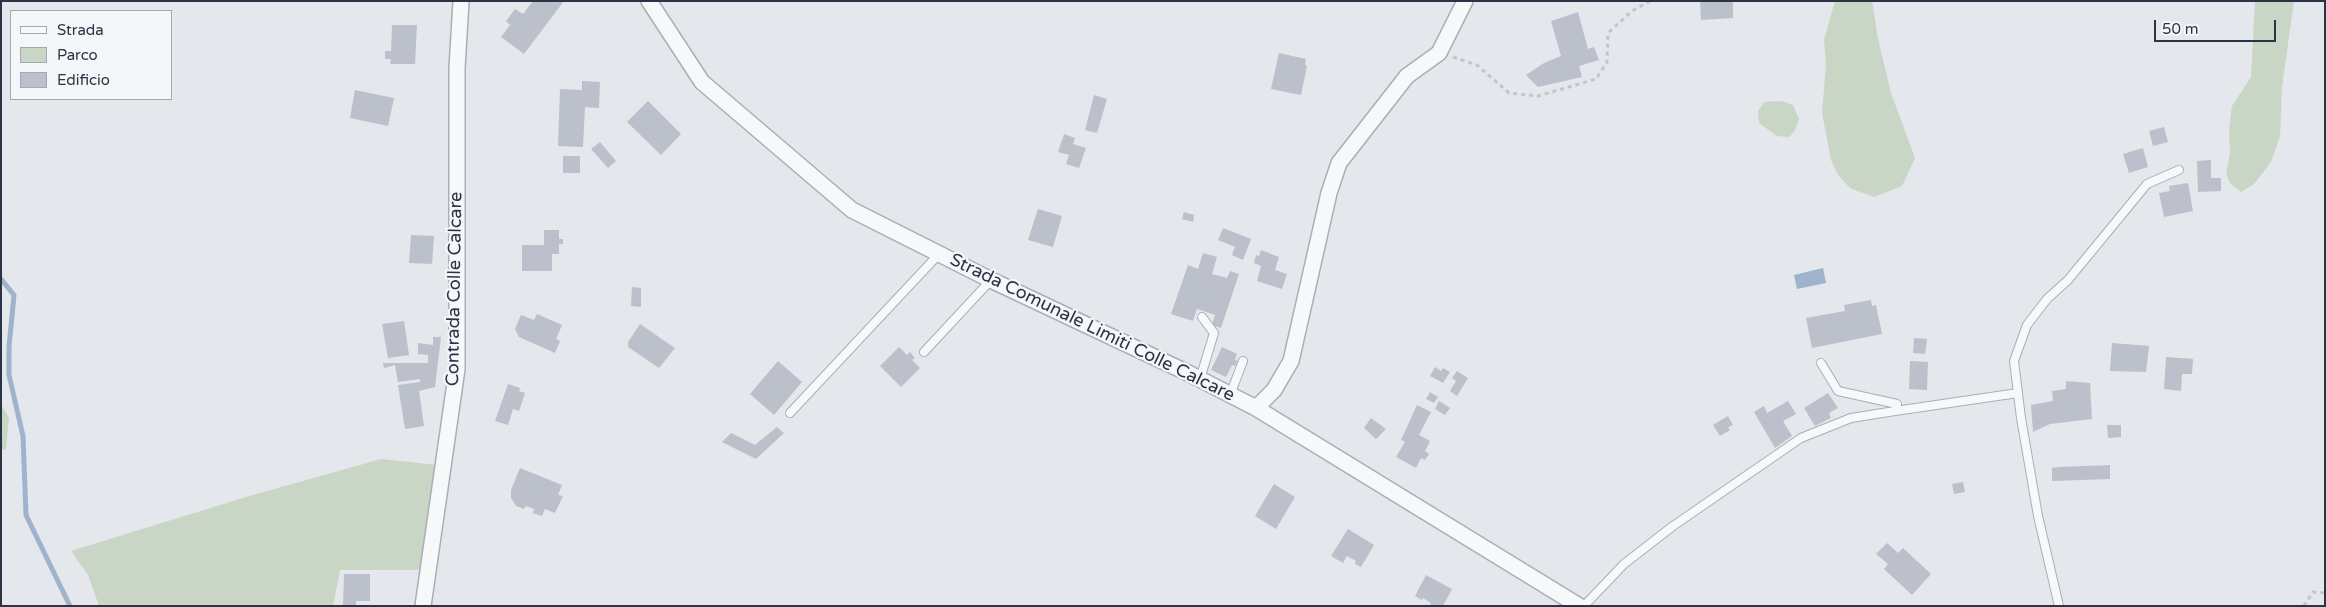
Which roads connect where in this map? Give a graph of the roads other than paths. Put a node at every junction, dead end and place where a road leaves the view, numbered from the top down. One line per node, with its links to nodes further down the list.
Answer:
1 (461, 1): 17 (street, Contrada Colle Calcare)
2 (649, 1): 5 (street, Strada Comunale Limiti Colle Calcare)
3 (1465, 1): 14 (street)
4 (2179, 170): 12 (lane)
5 (939, 254): 6 (street, Strada Comunale Limiti Colle Calcare); 16 (lane)
6 (991, 280): 8 (lane); 11 (street, Strada Comunale Limiti Colle Calcare)
7 (1202, 318): 11 (lane)
8 (924, 352)
9 (1243, 361): 13 (lane)
10 (1821, 363): 15 (lane)
11 (1200, 379): 13 (street, Strada Comunale Limiti Colle Calcare)
12 (2018, 393): 15 (lane); 20 (lane)
13 (1230, 395): 14 (street, Strada Comunale Limiti Colle Calcare)
14 (1256, 408): 18 (street, Strada Comunale Limiti Colle Calcare)
15 (1895, 411): 19 (lane)
16 (790, 413)
17 (423, 606)
18 (1579, 606)
19 (1584, 606)
20 (2059, 606)

